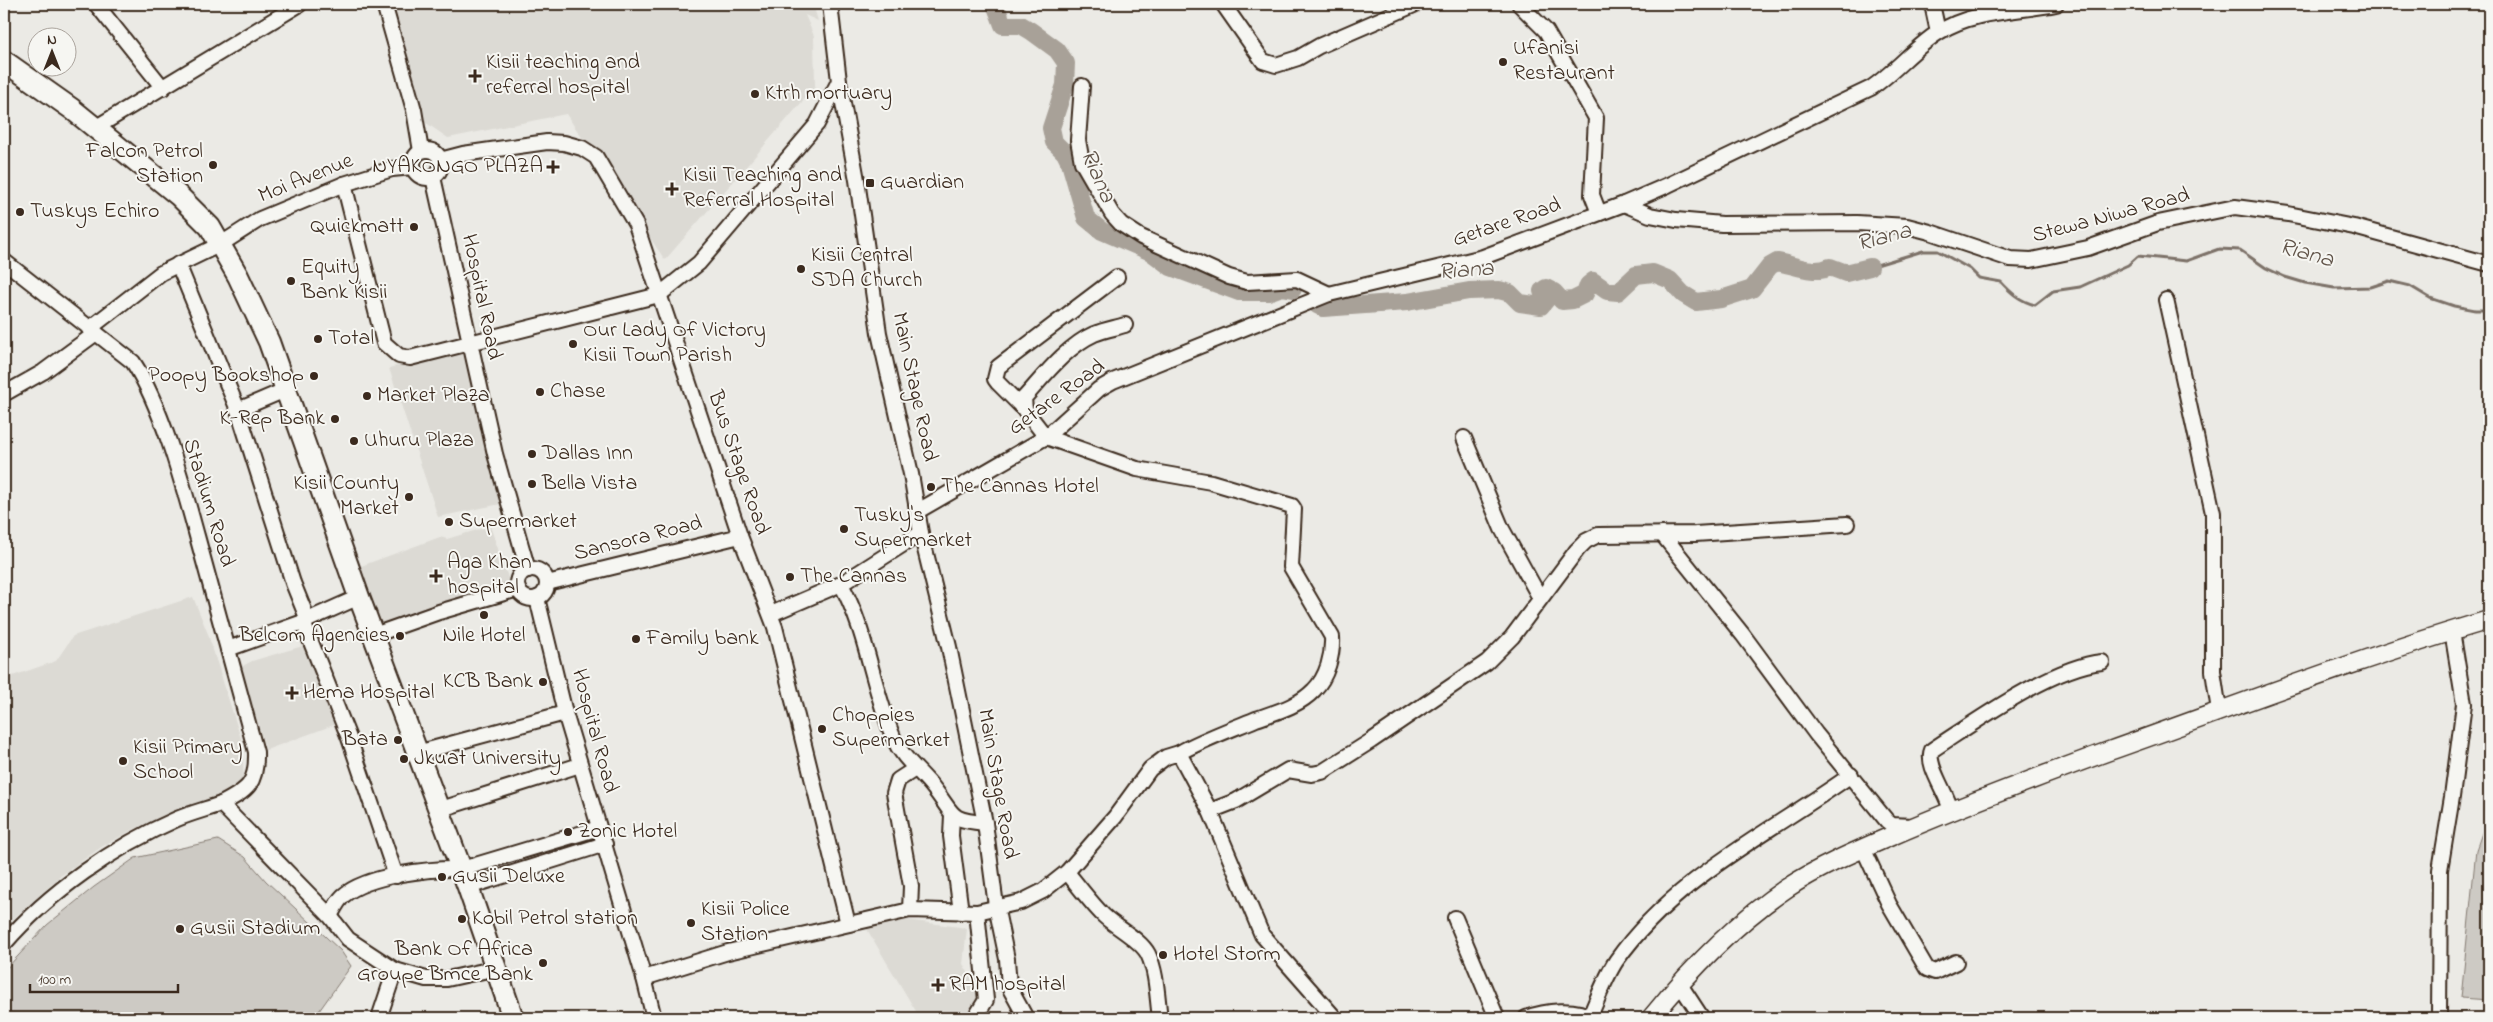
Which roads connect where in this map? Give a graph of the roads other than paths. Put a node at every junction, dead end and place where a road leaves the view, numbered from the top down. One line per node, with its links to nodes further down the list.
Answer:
1 (96, 4): 14 (street)
2 (300, 4): 14 (street)
3 (384, 4): 16 (street)
4 (830, 4): 12 (street, Main Stage Road)
5 (1223, 4): 6 (street)
6 (1416, 4)
7 (1519, 4): 22 (street)
8 (1932, 4): 10 (street)
9 (2056, 4): 10 (street, Getare Road)
10 (1938, 32): 21 (street, Getare Road)
11 (4, 61): 15 (highway)
12 (839, 81): 29 (street); 40 (street, Main Stage Road)
13 (1082, 86): 28 (street)
14 (163, 88): 15 (street)
15 (95, 128): 23 (highway)
16 (421, 152): 17 (street); 18 (street)
17 (440, 160): 19 (street); 29 (street, Bus Stage Road)
18 (413, 167): 19 (street); 20 (street, Moi Avenue)
19 (433, 177): 33 (street, Hospital Road)
20 (344, 184): 23 (street, Moi Avenue); 33 (street)
21 (1624, 204): 22 (street, Getare Road); 26 (street, Stewa Niwa Road)
22 (1598, 213): 28 (street, Getare Road)
23 (221, 244): 25 (street, Moi Avenue); 34 (highway)
24 (4, 262): 32 (street, Stadium Road)
25 (178, 264): 32 (street, Moi Avenue); 36 (street)
26 (2489, 264)
27 (1117, 277): 37 (street)
28 (1329, 294): 38 (street, Getare Road)
29 (659, 295): 33 (street); 44 (street, Bus Stage Road)
30 (2166, 300): 59 (street)
31 (1125, 325): 37 (street)
32 (92, 331): 35 (street, Moi Avenue); 57 (street, Stadium Road)
33 (469, 344): 45 (street, Hospital Road)
34 (285, 390): 36 (street); 49 (highway)
35 (4, 394)
36 (238, 410): 54 (street)
37 (1025, 410): 38 (street)
38 (1046, 437): 40 (street, Getare Road); 62 (street)
39 (1464, 438): 51 (street)
40 (918, 511): 42 (street, Main Stage Road)
41 (1847, 524): 43 (street)
42 (922, 533): 47 (street); 71 (street, Main Stage Road)
43 (1662, 534): 51 (street); 65 (street)
44 (740, 536): 46 (street, Sansora Road); 52 (street, Bus Stage Road)
45 (528, 570): 46 (street); 48 (street)
46 (546, 583): 50 (street)
47 (841, 584): 52 (street); 64 (street)
48 (518, 589): 50 (street); 56 (street)
49 (359, 597): 54 (street); 56 (highway)
50 (536, 598): 60 (street, Hospital Road)
51 (1540, 598): 68 (street)
52 (771, 614): 85 (street, Bus Stage Road)
53 (2489, 620): 55 (main road)
54 (306, 621): 57 (street); 78 (street)
55 (2452, 631): 59 (main road); 104 (street)
56 (374, 635): 61 (highway)
57 (228, 649): 66 (street, Stadium Road)
58 (2102, 662): 69 (street)
59 (2219, 711): 69 (main road)
60 (565, 713): 61 (street); 63 (street, Hospital Road)
61 (417, 753): 67 (highway)
62 (1179, 753): 68 (street); 76 (street)
63 (580, 766): 67 (street); 73 (street, Hospital Road)
64 (915, 769): 70 (street); 80 (street)
65 (1851, 774): 72 (street); 92 (street)
66 (221, 804): 83 (street); 86 (street, Stadium Road)
67 (438, 810): 77 (highway)
68 (1210, 810): 99 (street)
69 (1951, 811): 72 (main road)
70 (952, 815): 71 (street); 81 (street)
71 (985, 823): 79 (street, Main Stage Road)
72 (1913, 826): 75 (main road)
73 (599, 828): 74 (street, Hospital Road); 77 (street)
74 (605, 844): 77 (street); 90 (street, Hospital Road)
75 (1863, 848): 87 (street); 91 (main road)
76 (1066, 872): 79 (street); 98 (street)
77 (459, 875): 78 (street); 88 (highway)
78 (396, 876): 83 (street)
79 (996, 906): 82 (street); 97 (street, Main Stage Road)
80 (910, 910): 81 (street); 85 (street)
81 (961, 912): 82 (street)
82 (977, 912): 96 (street)
83 (330, 916): 89 (street)
84 (1455, 918): 100 (street)
85 (848, 924): 90 (street)
86 (4, 944)
87 (1956, 962)
88 (497, 968): 89 (street); 94 (highway)
89 (395, 970): 93 (street)
90 (644, 978): 95 (street, Hospital Road)
91 (1679, 983): 102 (main road); 103 (street)
92 (1591, 1017): 101 (street)
93 (380, 1018)
94 (513, 1018)
95 (654, 1018)
96 (975, 1018)
97 (1026, 1018)
98 (1160, 1018)
99 (1335, 1018)
100 (1497, 1018)
101 (1526, 1018)
102 (1651, 1018)
103 (1702, 1018)
104 (2440, 1018)

